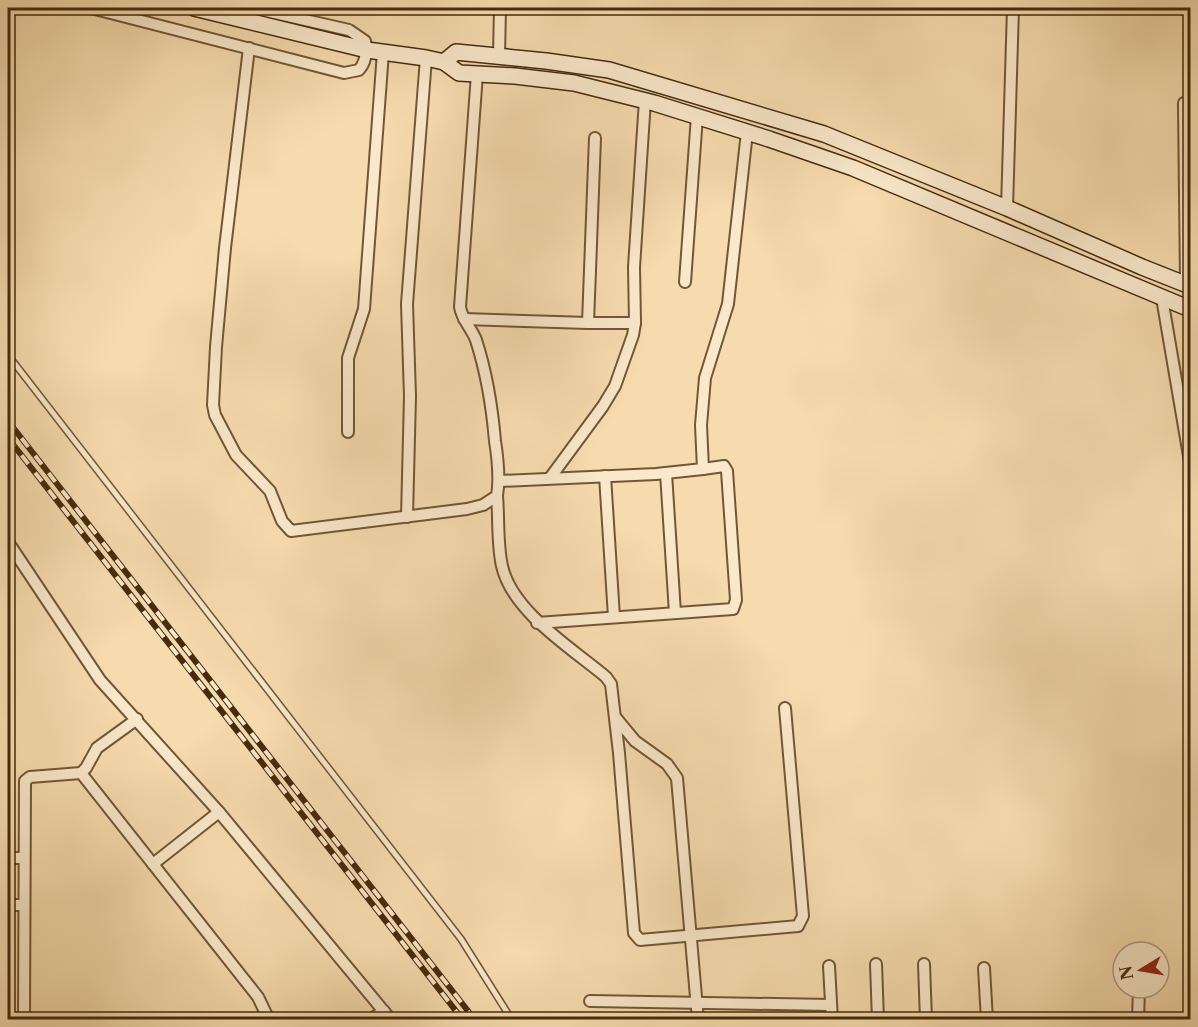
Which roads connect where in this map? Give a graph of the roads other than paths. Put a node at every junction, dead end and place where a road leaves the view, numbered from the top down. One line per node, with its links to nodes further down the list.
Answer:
1 (91, 8): 6 (street)
2 (195, 8): 7 (main road)
3 (252, 8): 7 (street)
4 (500, 8): 9 (street)
5 (1013, 8): 18 (street)
6 (249, 48): 7 (street); 35 (street)
7 (367, 50): 8 (main road)
8 (383, 52): 10 (main road); 27 (street)
9 (499, 56): 11 (main road); 18 (main road)
10 (426, 57): 11 (main road); 35 (street)
11 (444, 62): 12 (main road)
12 (477, 74): 13 (main road); 23 (street)
13 (645, 100): 15 (main road); 25 (street)
14 (1184, 103): 20 (street)
15 (697, 116): 16 (main road); 19 (street)
16 (747, 132): 21 (main road); 29 (street)
17 (595, 138): 24 (street)
18 (1007, 208): 20 (main road)
19 (685, 282)
20 (1189, 285)
21 (1162, 298): 22 (main road); 28 (street)
22 (1191, 309)
23 (464, 319): 24 (street); 33 (street)
24 (588, 323): 25 (street)
25 (635, 323): 32 (street)
26 (8, 355): 63 (lane)
27 (348, 432)
28 (1191, 462)
29 (703, 469): 30 (street); 37 (street)
30 (666, 473): 31 (street); 37 (street)
31 (605, 476): 32 (street); 38 (street)
32 (550, 478): 33 (street)
33 (500, 481): 34 (street)
34 (498, 496): 35 (street); 39 (street)
35 (407, 517)
36 (8, 542): 42 (street)
37 (675, 613): 38 (street)
38 (614, 617): 39 (street)
39 (537, 623): 41 (street)
40 (785, 708): 50 (street)
41 (616, 718): 50 (street); 50 (street)
42 (137, 719): 43 (street); 44 (street)
43 (81, 773): 46 (street); 47 (street)
44 (219, 812): 47 (street); 59 (street)
45 (8, 858): 46 (street)
46 (24, 858): 49 (street)
47 (153, 864): 61 (street)
48 (8, 905): 49 (street)
49 (24, 905): 60 (street)
50 (692, 937): 57 (street)
51 (876, 964): 66 (street)
52 (924, 964): 67 (street)
53 (829, 966): 58 (street)
54 (984, 968): 68 (street)
55 (1139, 1000): 69 (street)
56 (590, 1001): 57 (street)
57 (697, 1003): 58 (street); 64 (street)
58 (831, 1005): 65 (street)
59 (387, 1015): 62 (street)
60 (24, 1020)
61 (269, 1020)
62 (370, 1020)
63 (512, 1020)
64 (698, 1020)
65 (832, 1020)
66 (878, 1020)
67 (926, 1020)
68 (987, 1020)
69 (1138, 1020)

